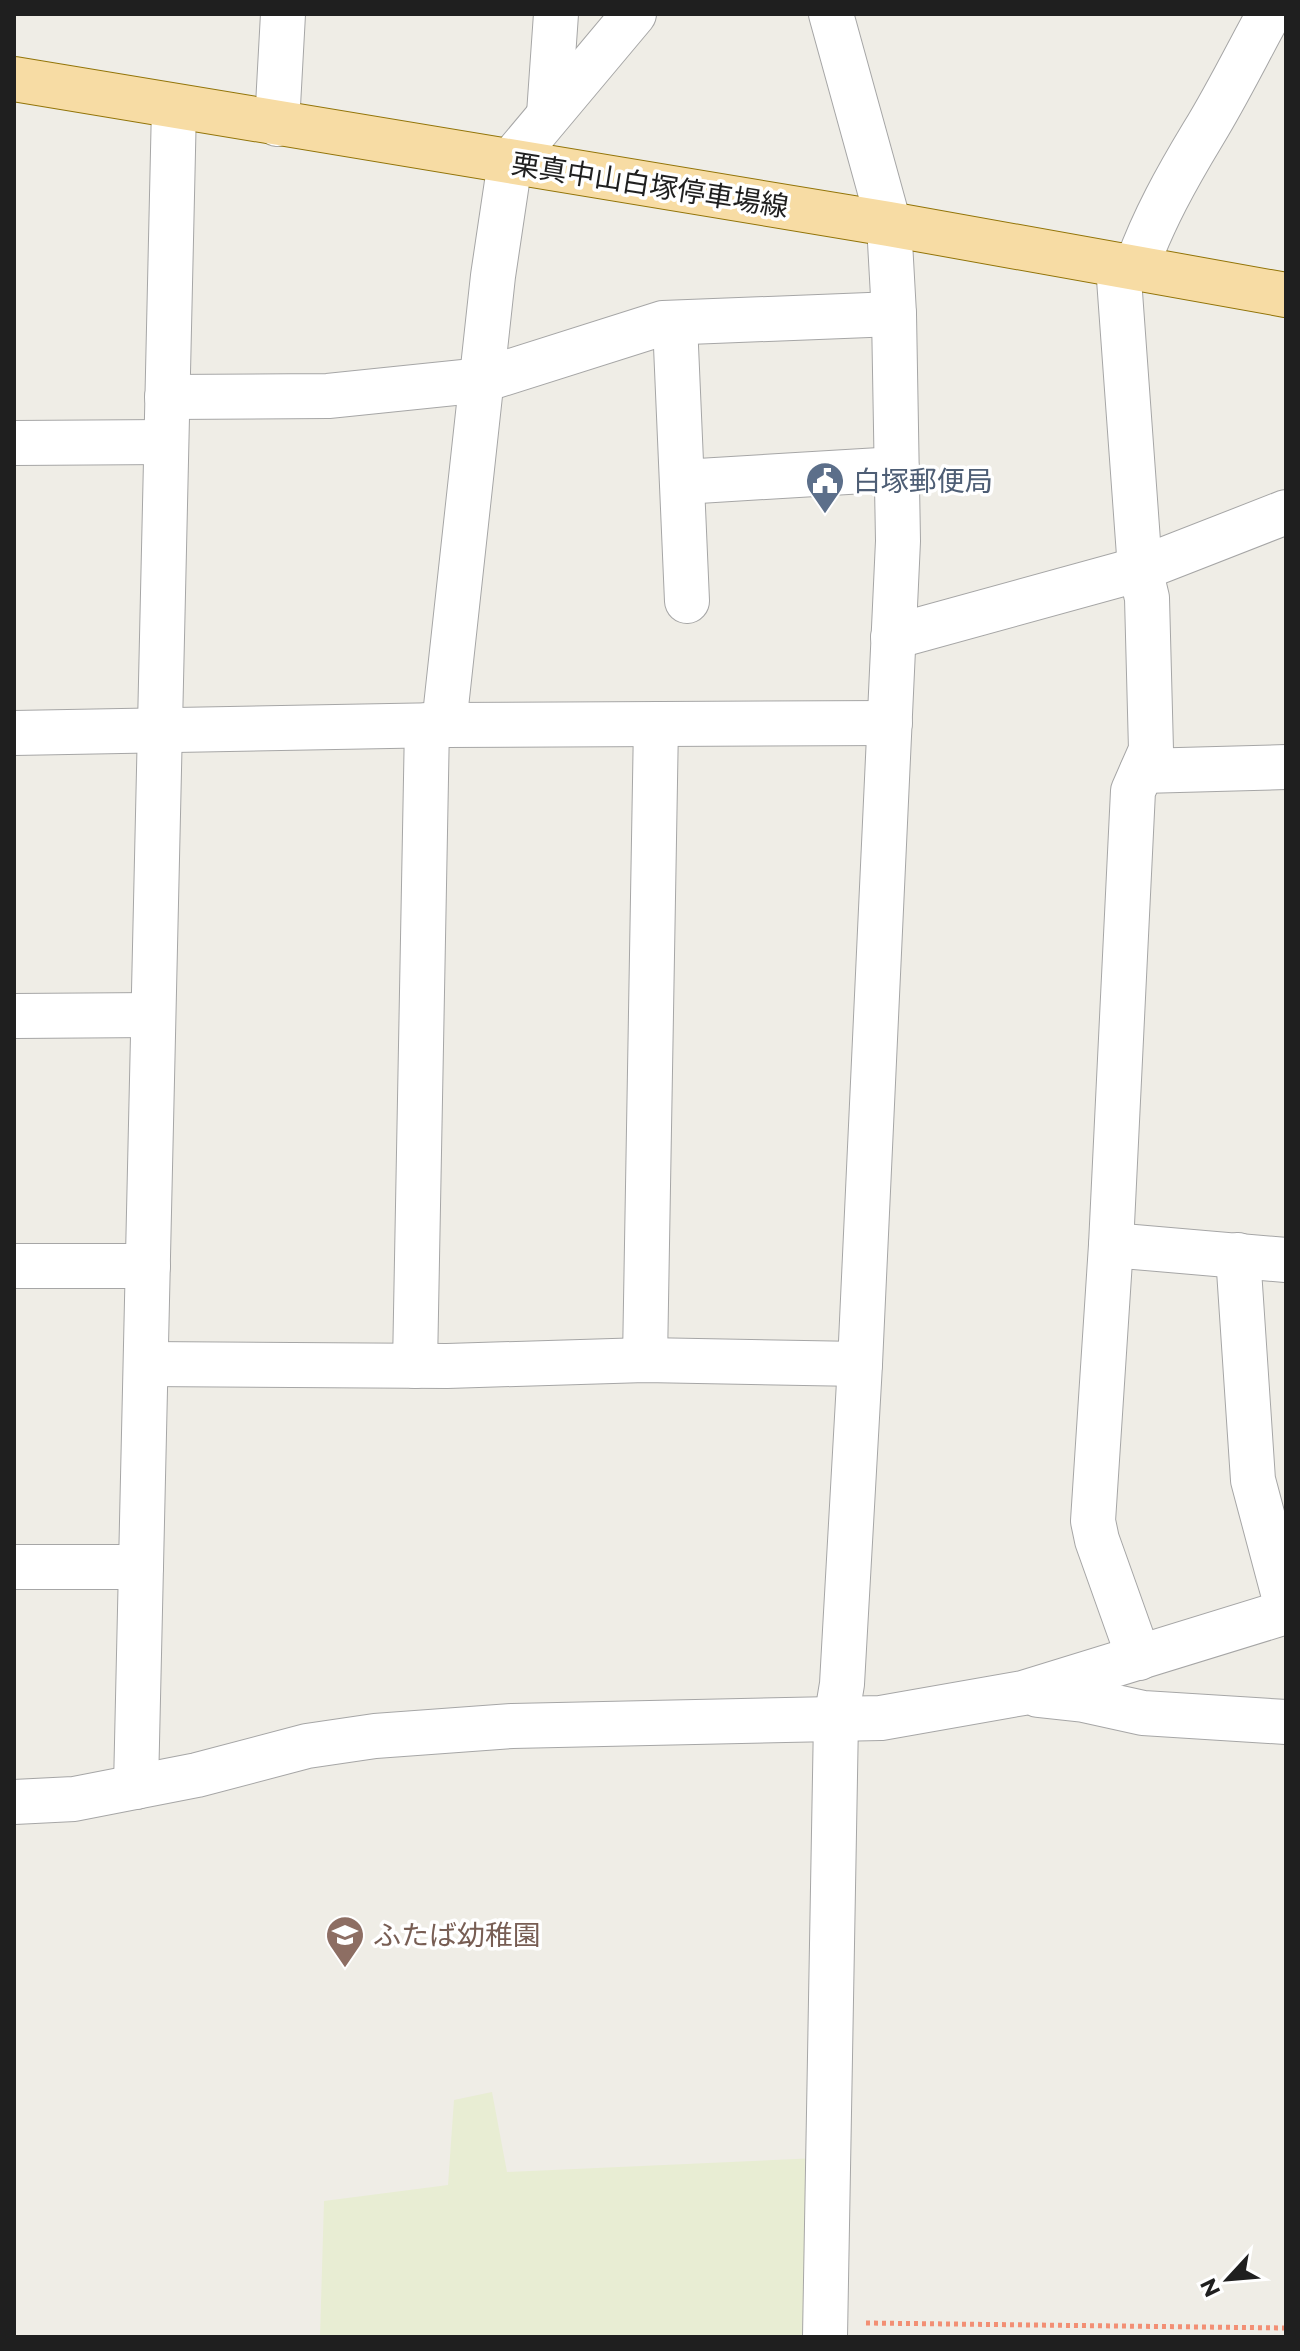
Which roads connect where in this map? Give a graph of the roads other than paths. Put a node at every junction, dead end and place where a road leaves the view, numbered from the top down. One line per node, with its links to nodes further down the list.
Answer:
1 (283, 14): 9 (street)
2 (556, 14): 8 (street)
3 (634, 14): 8 (street)
4 (831, 14): 11 (street)
5 (1269, 14): 12 (street)
6 (14, 79): 7 (main road, 栗真中山白塚停車場線)
7 (174, 107): 9 (main road, 栗真中山白塚停車場線); 17 (street)
8 (549, 114): 10 (street)
9 (277, 124): 10 (main road, 栗真中山白塚停車場線)
10 (510, 162): 11 (main road, 栗真中山白塚停車場線); 16 (street)
11 (889, 224): 12 (main road, 栗真中山白塚停車場線); 14 (street)
12 (1127, 266): 13 (main road, 栗真中山白塚停車場線); 23 (street)
13 (1286, 295)
14 (894, 314): 15 (street); 20 (street)
15 (675, 323): 16 (street); 21 (street)
16 (483, 380): 17 (street); 28 (street)
17 (167, 397): 18 (street)
18 (166, 442): 19 (street); 29 (street)
19 (14, 443)
20 (897, 469): 21 (street); 25 (street)
21 (682, 482): 24 (street)
22 (1286, 512): 23 (street)
23 (1140, 569): 25 (street); 32 (street)
24 (687, 601)
25 (893, 637): 26 (street)
26 (890, 723): 27 (street); 42 (street)
27 (656, 724): 28 (street); 40 (street)
28 (436, 725): 29 (street); 43 (street)
29 (159, 732): 30 (street); 33 (street)
30 (14, 733)
31 (1286, 767): 32 (street)
32 (1142, 771): 35 (street)
33 (153, 1015): 34 (street); 39 (street)
34 (14, 1016)
35 (1111, 1245): 36 (street); 48 (street)
36 (1238, 1255): 37 (street); 46 (street)
37 (1286, 1260)
38 (14, 1266): 39 (street)
39 (148, 1266): 41 (street)
40 (645, 1360): 42 (street); 43 (street)
41 (146, 1364): 43 (street); 45 (street)
42 (860, 1364): 50 (street)
43 (415, 1366)
44 (14, 1567): 45 (street)
45 (141, 1567): 52 (street)
46 (1286, 1604)
47 (1286, 1612): 48 (street)
48 (1139, 1658): 49 (street)
49 (1023, 1693): 50 (street); 51 (street)
50 (836, 1720): 52 (street); 54 (street)
51 (1286, 1722)
52 (136, 1787): 53 (street)
53 (14, 1802)
54 (825, 2330)

